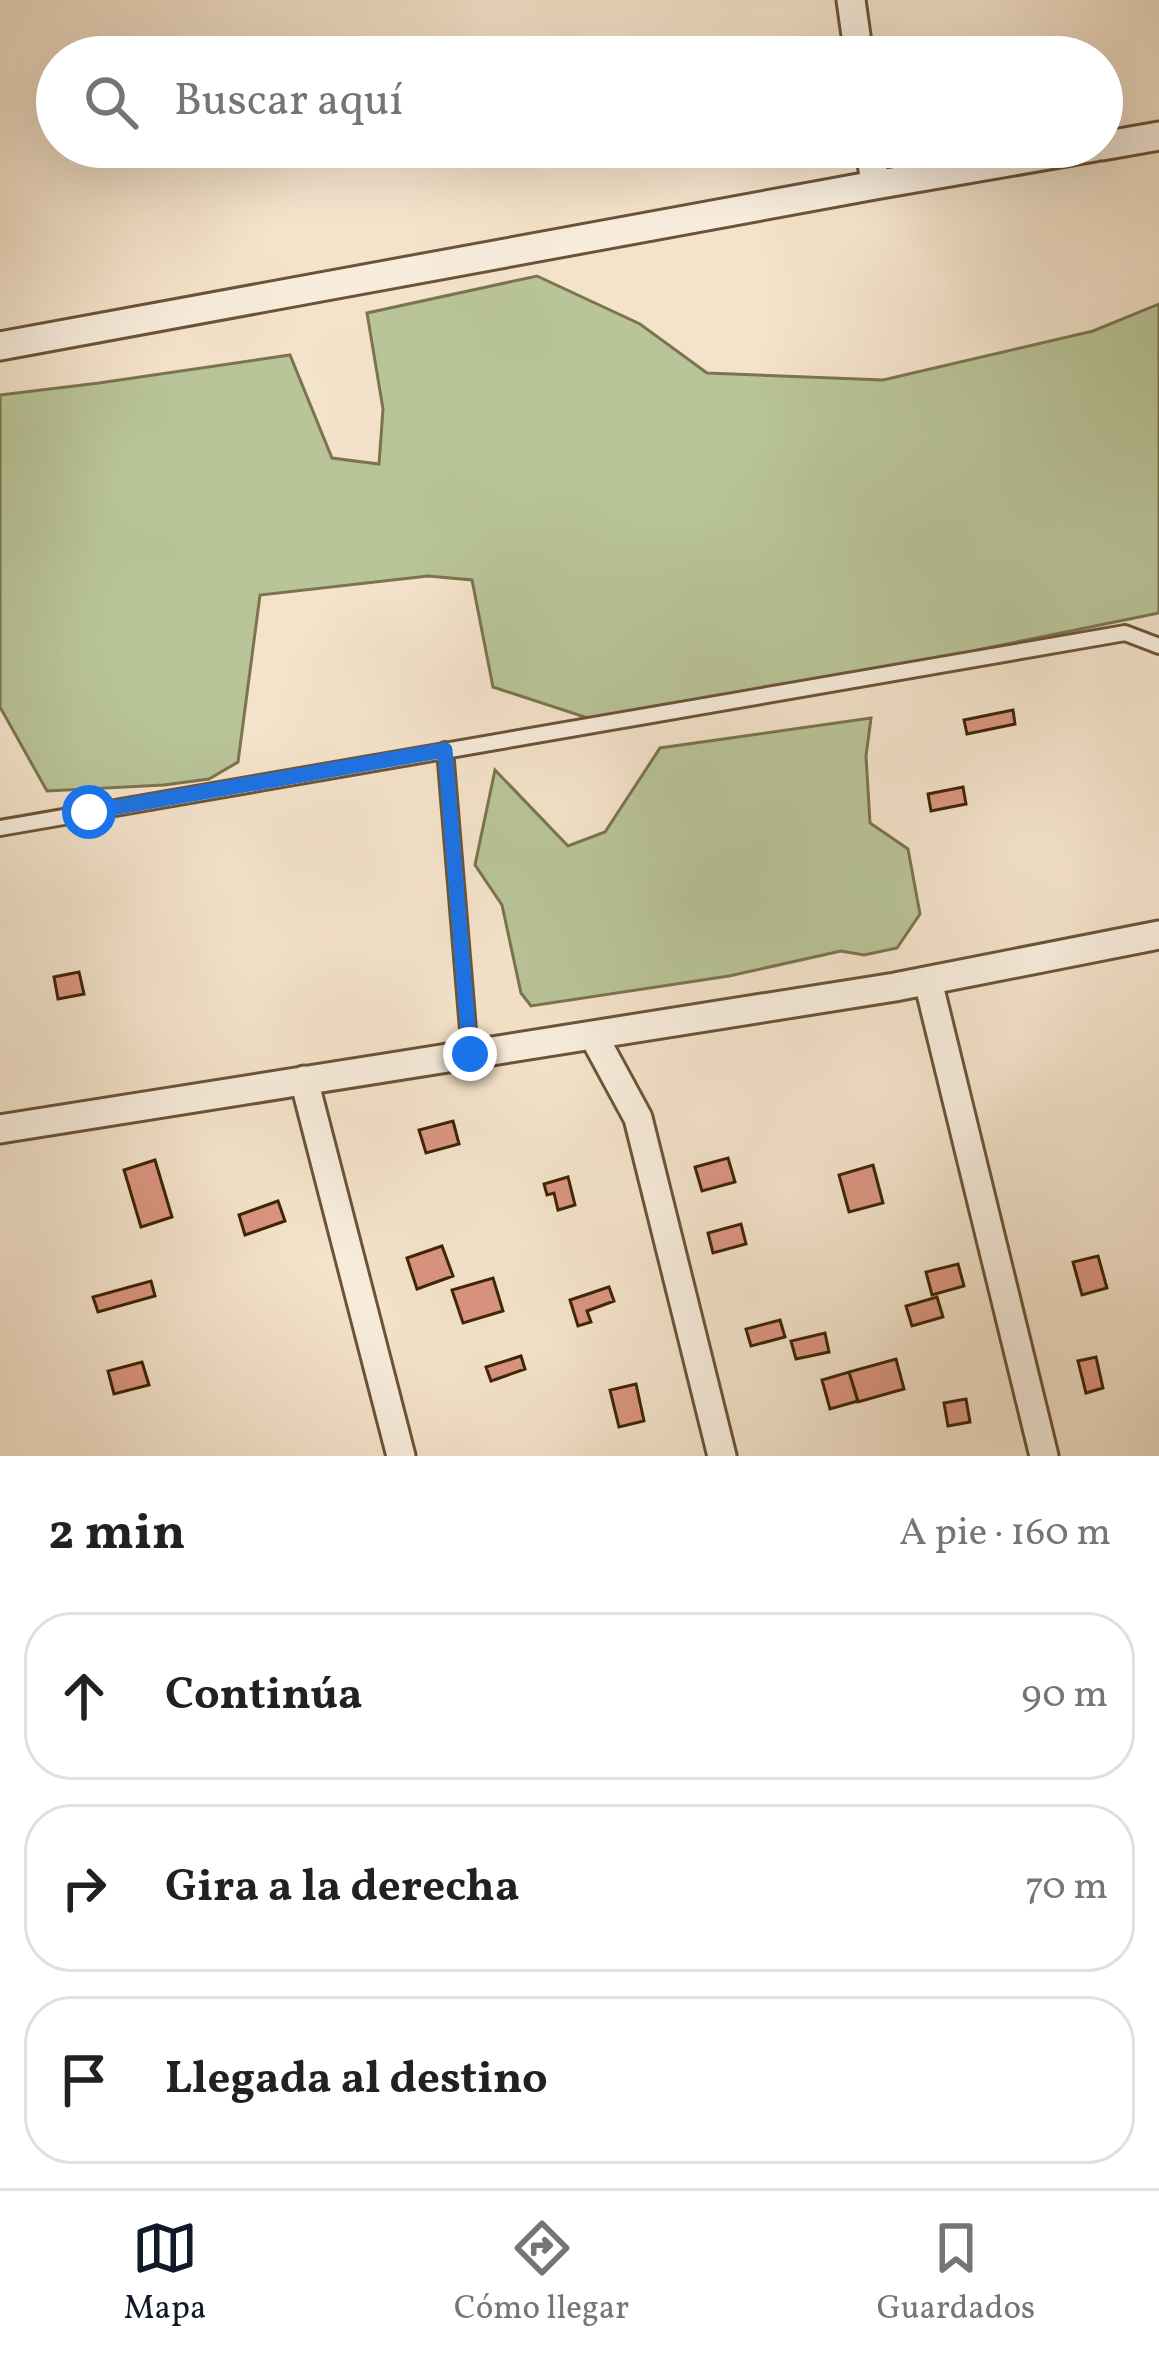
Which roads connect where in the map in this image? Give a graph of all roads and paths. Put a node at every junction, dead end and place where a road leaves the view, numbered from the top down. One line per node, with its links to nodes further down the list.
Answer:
1 (851, 0): 2 (street)
2 (856, 36)
3 (1159, 136): 4 (street)
4 (1123, 142)
5 (873, 168): 7 (street)
6 (973, 168): 7 (street)
7 (875, 185): 8 (street)
8 (0, 346)
9 (1159, 646): 10 (lane)
10 (445, 750): 11 (lane); 15 (lane)
11 (0, 827)
12 (1159, 935): 13 (street)
13 (928, 981): 14 (street); 20 (street)
14 (593, 1035): 15 (street); 19 (street)
15 (470, 1054): 16 (street)
16 (304, 1080): 17 (street); 18 (street)
17 (0, 1129)
18 (401, 1456)
19 (722, 1456)
20 (1044, 1456)

